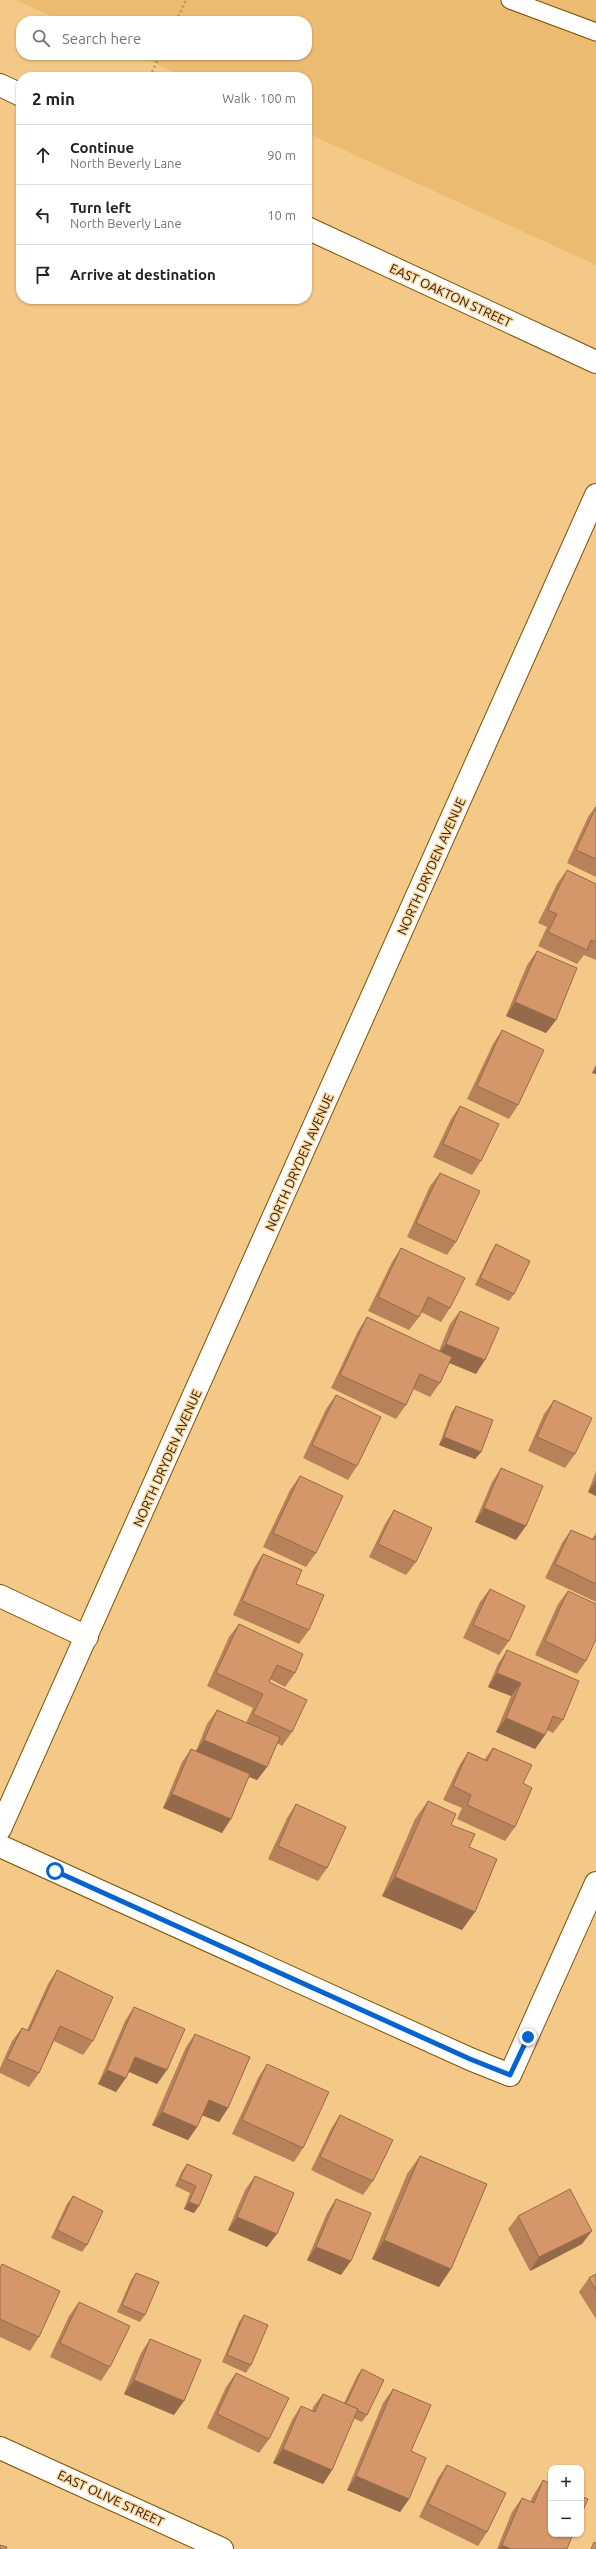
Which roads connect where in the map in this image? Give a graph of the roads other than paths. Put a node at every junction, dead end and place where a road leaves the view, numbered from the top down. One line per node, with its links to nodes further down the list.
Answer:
1 (510, 0): 2 (lane)
2 (596, 32)
3 (0, 85): 4 (street)
4 (16, 93)
5 (312, 230): 6 (street, EAST OAKTON STREET)
6 (596, 362)
7 (596, 495): 9 (street, NORTH DRYDEN AVENUE)
8 (0, 1596): 9 (street)
9 (87, 1637): 10 (street, NORTH DRYDEN AVENUE)
10 (0, 1829)
11 (0, 1846): 12 (street)
12 (596, 1883)
13 (0, 2448): 14 (street, EAST OLIVE STREET)
14 (222, 2549)

